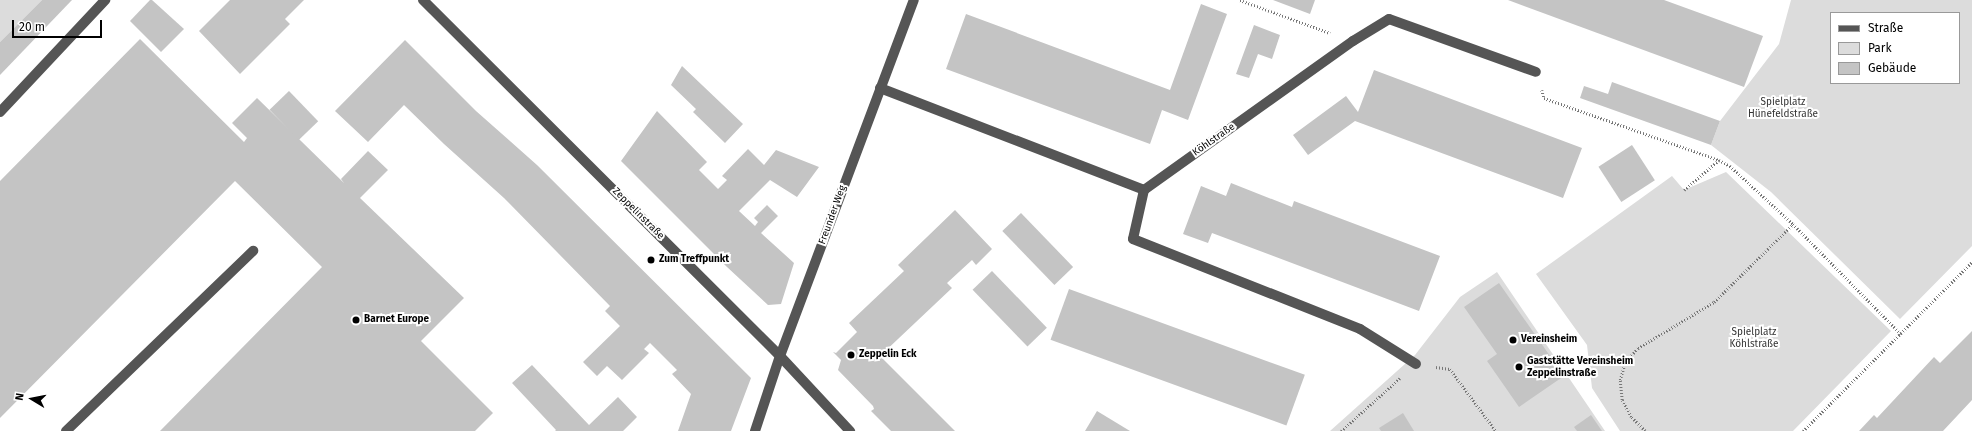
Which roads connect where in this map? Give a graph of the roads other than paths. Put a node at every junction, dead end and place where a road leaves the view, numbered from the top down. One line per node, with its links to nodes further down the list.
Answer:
1 (105, 0): 6 (street)
2 (423, 0): 9 (street, Zeppelinstraße)
3 (914, 0): 5 (street, Freunder Weg)
4 (1536, 72): 7 (street, Köhlstraße)
5 (880, 88): 7 (street); 9 (street, Freunder Weg)
6 (0, 112)
7 (1144, 190): 10 (street)
8 (253, 251): 11 (street)
9 (780, 356): 12 (street, Freunder Weg); 13 (street, Zeppelinstraße)
10 (1416, 364)
11 (66, 431)
12 (755, 431)
13 (850, 431)

